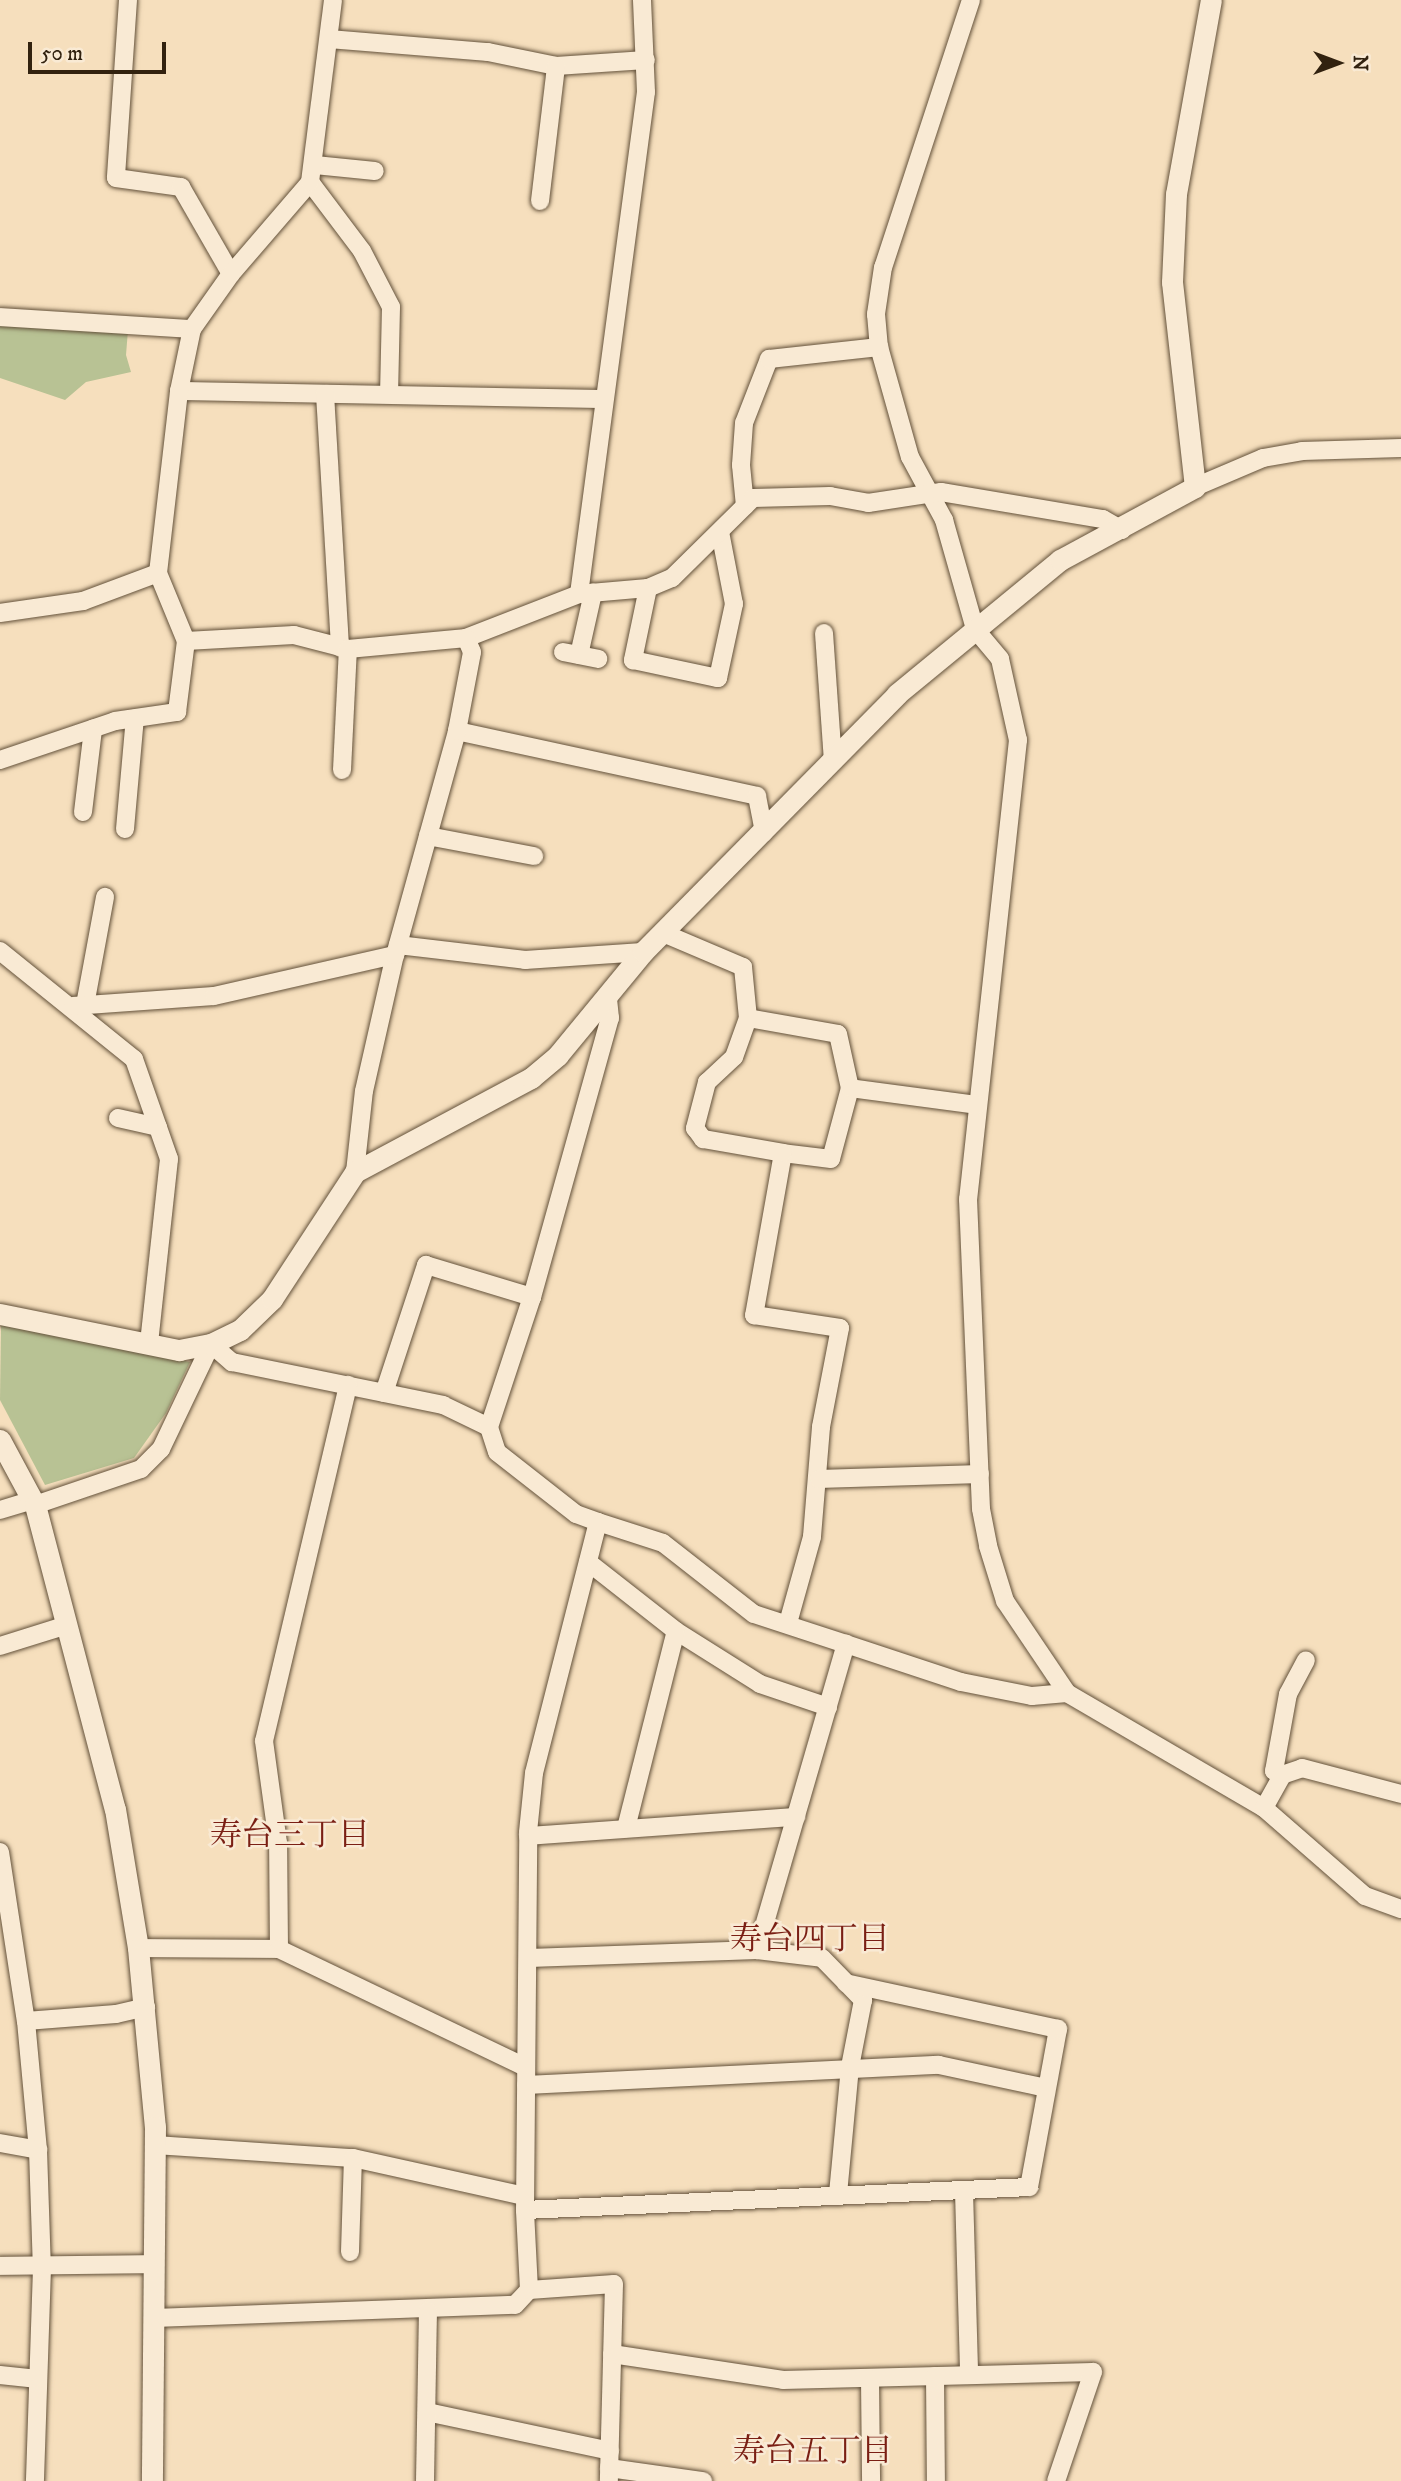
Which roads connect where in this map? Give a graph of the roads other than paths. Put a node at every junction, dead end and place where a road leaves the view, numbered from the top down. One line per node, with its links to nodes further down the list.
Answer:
1 (128, 0): 12 (street)
2 (333, 0): 6 (street)
3 (642, 0): 7 (street)
4 (971, 0): 15 (street)
5 (1211, 0): 21 (street)
6 (329, 39): 8 (street); 10 (street)
7 (646, 60): 8 (street); 19 (street)
8 (556, 66): 11 (street)
9 (374, 171): 10 (street)
10 (313, 174): 12 (street); 17 (street)
11 (540, 201)
12 (231, 274): 14 (street)
13 (0, 317): 14 (street)
14 (192, 329): 16 (street)
15 (879, 346): 22 (street); 23 (street)
16 (179, 391): 18 (street); 26 (street)
17 (389, 393): 18 (street); 19 (street)
18 (325, 394): 34 (street)
19 (604, 398): 28 (street)
20 (1401, 448): 21 (street)
21 (1195, 487): 24 (street)
22 (926, 492): 23 (street); 24 (street); 30 (street)
23 (745, 506): 25 (street)
24 (1122, 530): 30 (street)
25 (720, 532): 27 (street); 27 (street)
26 (158, 573): 29 (street); 32 (street)
27 (648, 588): 28 (street)
28 (586, 594): 31 (street); 35 (street)
29 (0, 613)
30 (975, 629): 41 (street); 56 (street)
31 (466, 638): 34 (street); 38 (street)
32 (186, 641): 34 (street); 36 (street)
33 (830, 644): 41 (street)
34 (344, 648): 39 (street)
35 (598, 659)
36 (135, 718): 37 (street); 43 (street)
37 (93, 729): 40 (street); 42 (street)
38 (457, 731): 44 (street); 45 (street)
39 (349, 758)
40 (0, 760)
41 (833, 761): 44 (street)
42 (83, 812)
43 (125, 829)
44 (764, 832): 48 (street)
45 (428, 836): 46 (street); 49 (street)
46 (534, 856)
47 (105, 897): 53 (street)
48 (663, 933): 51 (street); 54 (street)
49 (397, 950): 51 (street); 53 (street); 60 (street)
50 (0, 951): 53 (street)
51 (643, 952): 52 (street)
52 (608, 998): 60 (street); 61 (street)
53 (79, 1005): 58 (street)
54 (748, 1018): 55 (street); 59 (street)
55 (850, 1088): 56 (street); 59 (street)
56 (977, 1105): 69 (street)
57 (118, 1118): 58 (street)
58 (158, 1127): 63 (street)
59 (783, 1153): 70 (street)
60 (355, 1172): 64 (street)
61 (532, 1297): 66 (street); 67 (street)
62 (0, 1314): 63 (street)
63 (149, 1342): 64 (street)
64 (211, 1344): 65 (street); 71 (street)
65 (348, 1385): 66 (street); 92 (street)
66 (384, 1393): 67 (street)
67 (488, 1427): 73 (street)
68 (0, 1440): 71 (street)
69 (979, 1474): 70 (street); 81 (street)
70 (819, 1479): 75 (street)
71 (34, 1502): 72 (street); 76 (street)
72 (0, 1510)
73 (598, 1522): 74 (street); 75 (street)
74 (588, 1562): 77 (street); 88 (street)
75 (788, 1623): 78 (street)
76 (67, 1625): 79 (street); 91 (street)
77 (676, 1631): 82 (street); 87 (street)
78 (846, 1644): 81 (street); 82 (street)
79 (0, 1646)
80 (1306, 1660): 83 (street)
81 (1067, 1693): 85 (street)
82 (828, 1707): 86 (street)
83 (1282, 1775): 84 (street); 85 (street)
84 (1401, 1794)
85 (1264, 1808): 90 (street)
86 (796, 1818): 87 (street); 93 (street)
87 (626, 1828): 88 (street)
88 (528, 1836): 94 (street)
89 (0, 1852): 97 (street)
90 (1401, 1909)
91 (138, 1948): 92 (street); 96 (street)
92 (279, 1949): 99 (street)
93 (757, 1950): 94 (street); 95 (street)
94 (528, 1958): 99 (street)
95 (846, 1983): 98 (street); 100 (street)
96 (146, 2007): 97 (street); 102 (street)
97 (26, 2021): 103 (street)
98 (850, 2067): 99 (street); 100 (street); 106 (street)
99 (526, 2076): 107 (street)
100 (1046, 2088): 105 (street)
101 (0, 2143): 103 (street)
102 (155, 2145): 104 (street); 109 (street)
103 (38, 2150): 111 (street)
104 (353, 2158): 107 (street); 108 (street)
105 (964, 2191): 106 (street); 116 (street)
106 (838, 2195): 107 (street)
107 (525, 2203): 112 (street)
108 (350, 2252)
109 (154, 2263): 111 (street); 114 (street)
110 (0, 2266): 111 (street)
111 (41, 2269): 119 (street)
112 (529, 2290): 113 (street); 115 (street)
113 (428, 2311): 114 (street); 121 (street)
114 (154, 2318): 124 (street)
115 (612, 2354): 120 (street); 122 (street)
116 (969, 2374): 118 (street); 129 (street)
117 (0, 2375): 119 (street)
118 (935, 2376): 120 (street); 128 (street)
119 (38, 2379): 123 (street)
120 (870, 2379): 127 (street)
121 (427, 2412): 122 (street); 125 (street)
122 (609, 2467): 126 (street)
123 (35, 2481)
124 (152, 2481)
125 (425, 2481)
126 (703, 2481)
127 (871, 2481)
128 (936, 2481)
129 (1056, 2481)

